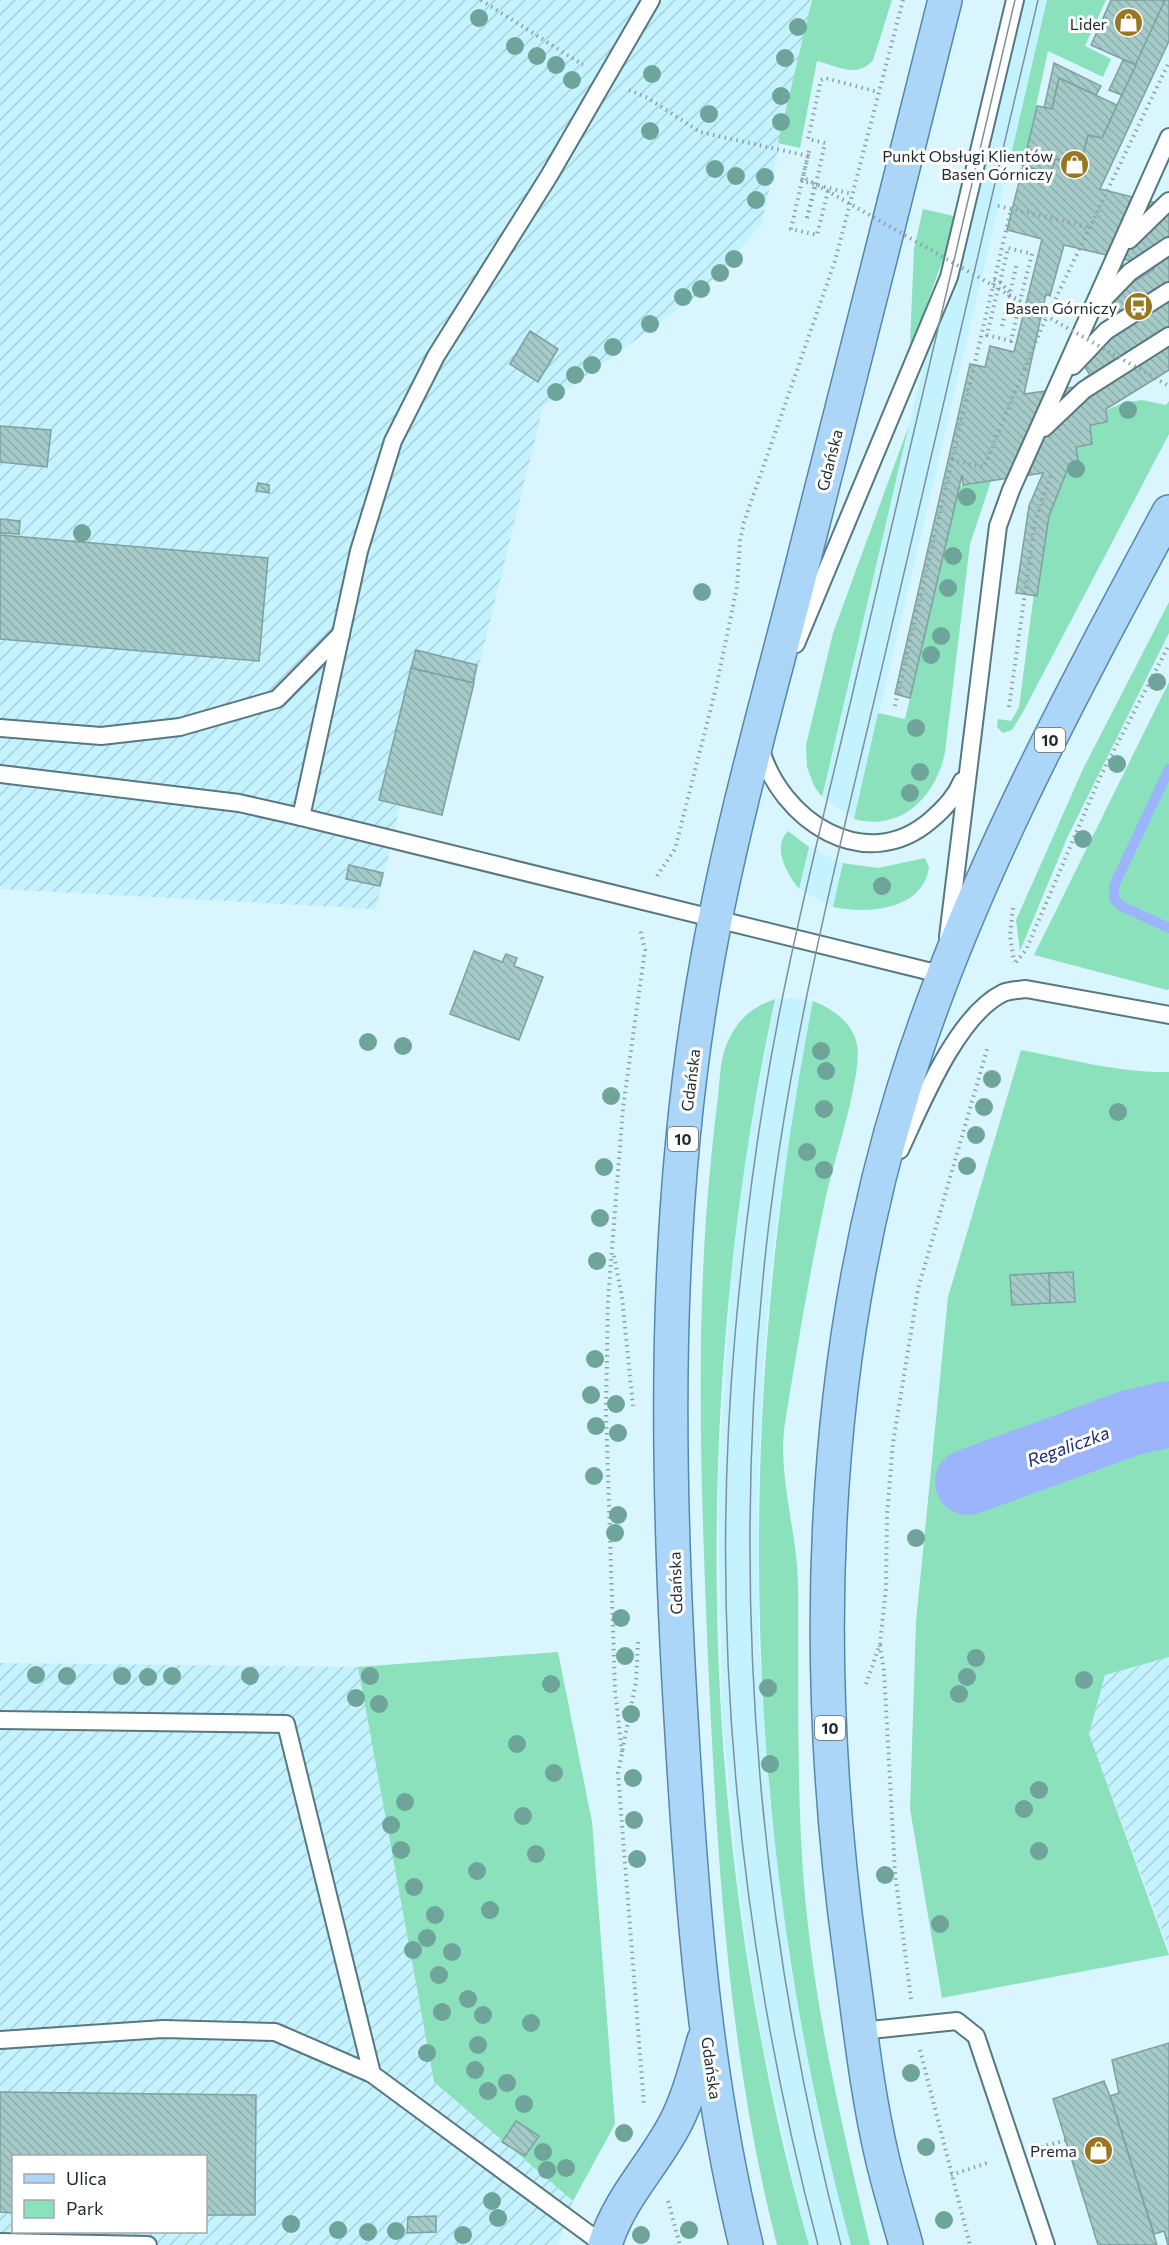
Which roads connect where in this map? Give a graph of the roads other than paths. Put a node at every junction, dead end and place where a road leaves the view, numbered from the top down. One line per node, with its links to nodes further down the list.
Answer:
1 (651, 0): 16 (lane)
2 (945, 0): 18 (main road, Gdańska / 10)
3 (1015, 0): 18 (lane)
4 (1168, 139): 7 (lane)
5 (1169, 162): 7 (lane)
6 (1169, 201): 9 (lane)
7 (1138, 207): 9 (lane)
8 (1169, 246): 11 (lane)
9 (1109, 271): 11 (lane)
10 (1169, 291): 13 (lane)
11 (1081, 333): 13 (lane)
12 (1169, 336): 14 (lane)
13 (1053, 396): 14 (lane)
14 (1024, 459): 19 (lane)
15 (1169, 512): 23 (main road, 10)
16 (341, 634): 17 (lane); 21 (lane)
17 (0, 728)
18 (759, 740): 19 (lane); 22 (main road, Gdańska / 10)
19 (968, 756): 23 (lane)
20 (0, 774): 21 (lane)
21 (301, 817): 22 (lane)
22 (715, 920): 23 (lane); 27 (main road, Gdańska / 10)
23 (944, 975): 25 (main road, 10)
24 (1169, 1015): 25 (lane)
25 (873, 1207): 28 (main road, 10)
26 (0, 1720): 30 (lane)
27 (707, 2029): 33 (main road); 34 (main road, Gdańska / 10)
28 (861, 2031): 35 (main road, 10); 36 (lane)
29 (0, 2040): 30 (lane)
30 (372, 2073): 33 (lane)
31 (0, 2242): 32 (lane)
32 (148, 2245)
33 (605, 2245)
34 (746, 2245)
35 (906, 2245)
36 (1046, 2245)

